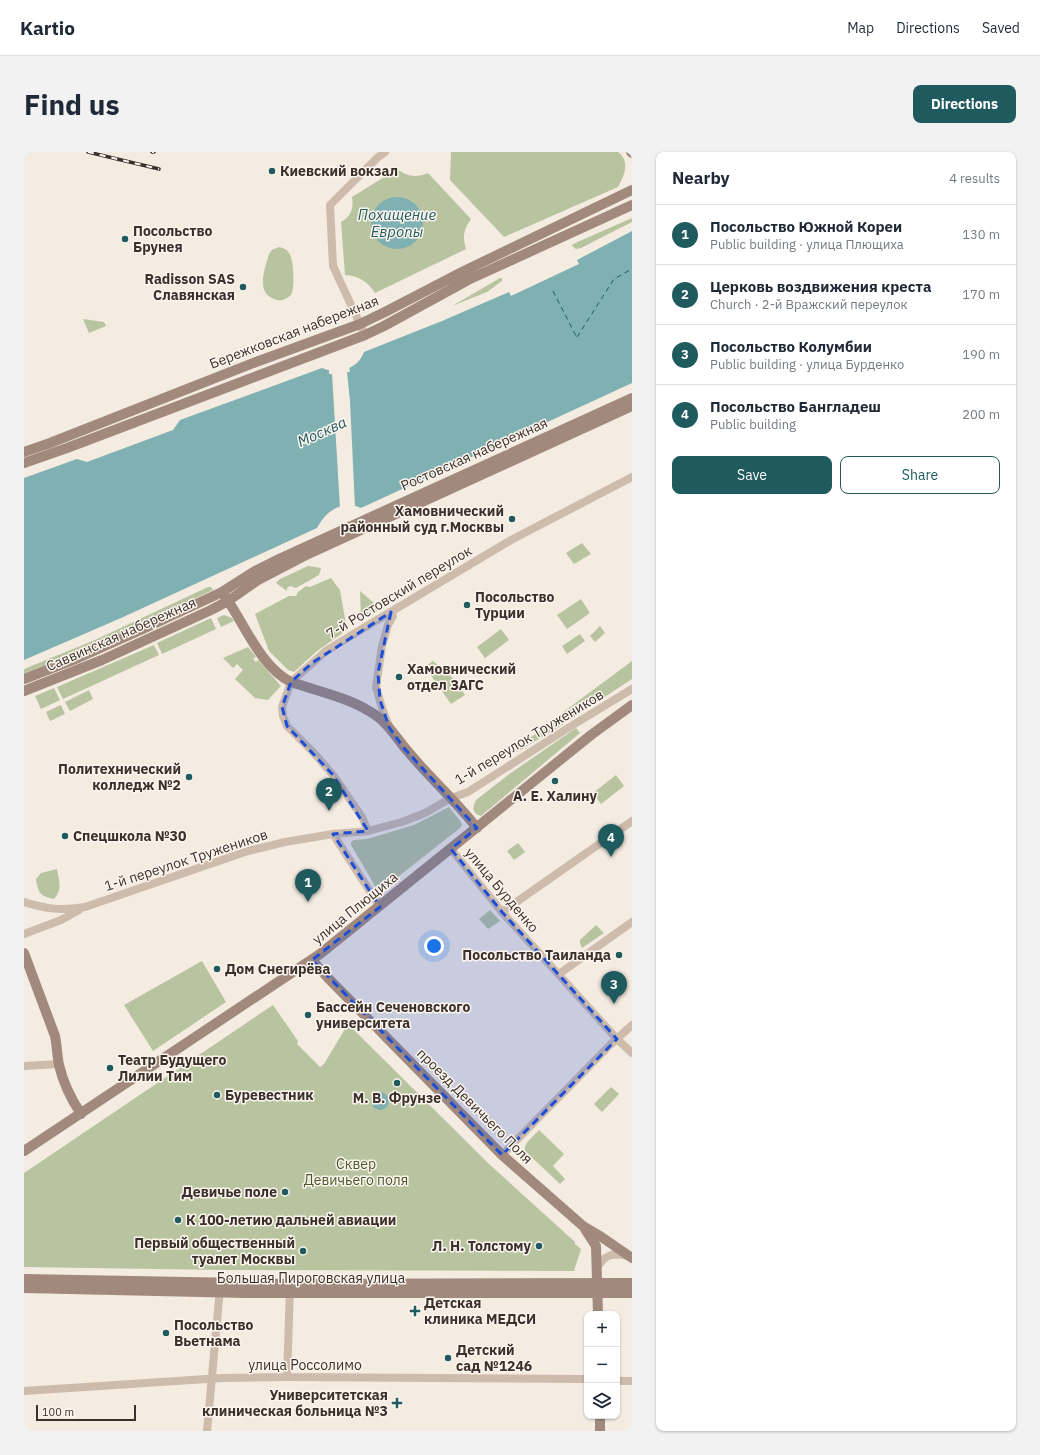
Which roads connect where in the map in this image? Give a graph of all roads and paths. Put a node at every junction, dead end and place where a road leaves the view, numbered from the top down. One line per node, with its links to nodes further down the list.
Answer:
1 (385, 152): 2 (street)
2 (379, 155): 7 (street)
3 (632, 187): 5 (main road)
4 (632, 190): 5 (main road, Бережковская набережная)
5 (621, 196): 7 (main road, Бережковская набережная)
6 (632, 205): 8 (main road, Бережковская набережная)
7 (360, 324): 8 (street); 9 (main road, Бережковская набережная)
8 (365, 335): 10 (main road, Бережковская набережная)
9 (318, 340): 10 (street); 13 (main road, Бережковская набережная)
10 (322, 350): 14 (main road, Бережковская набережная)
11 (632, 398): 16 (main road, Ростовская набережная)
12 (632, 406): 17 (main road, Ростовская набережная)
13 (24, 452)
14 (24, 463)
15 (632, 477): 18 (street, 7-й Ростовский переулок)
16 (222, 592): 17 (main road); 19 (main road, Саввинская набережная)
17 (228, 601): 20 (main road); 22 (main road, Саввинская набережная)
18 (389, 613): 20 (street, 7-й Ростовский переулок); 24 (street)
19 (24, 679)
20 (291, 682): 24 (main road); 28 (street)
21 (632, 689): 25 (street, 1-й переулок Тружеников)
22 (24, 691)
23 (632, 705): 27 (main road, улица Плющиха)
24 (389, 726): 25 (main road)
25 (451, 798): 27 (main road); 28 (street, 1-й переулок Тружеников)
26 (632, 821): 34 (street)
27 (477, 828): 30 (main road, улица Плющиха)
28 (368, 831): 29 (street, 1-й переулок Тружеников)
29 (333, 834): 32 (street, 1-й переулок Тружеников); 33 (street)
30 (450, 849): 33 (main road, улица Плющиха); 34 (street, улица Бурденко)
31 (24, 902): 32 (street, 1-й переулок Тружеников)
32 (85, 907): 36 (street)
33 (380, 907): 38 (main road, улица Плющиха)
34 (502, 912): 39 (street, улица Бурденко)
35 (632, 922): 39 (street)
36 (24, 934)
37 (24, 953): 43 (main road)
38 (312, 960): 45 (main road, улица Плющиха); 47 (main road, проезд Девичьего Поля)
39 (559, 974): 41 (street, улица Бурденко)
40 (632, 1026): 41 (street)
41 (617, 1039): 42 (street, улица Бурденко); 47 (street)
42 (632, 1053)
43 (59, 1064): 44 (street); 45 (main road)
44 (24, 1066)
45 (81, 1114): 46 (main road, улица Плющиха)
46 (24, 1151)
47 (502, 1155): 48 (main road, проезд Девичьего Поля)
48 (583, 1226): 49 (main road, проезд Девичьего Поля); 50 (main road)
49 (631, 1257): 50 (street)
50 (597, 1268): 56 (main road)
51 (24, 1279): 54 (main road, Большая Пироговская улица)
52 (632, 1283): 56 (main road)
53 (24, 1288): 54 (main road, Большая Пироговская улица)
54 (220, 1288): 55 (main road, Большая Пироговская улица); 61 (street)
55 (290, 1288): 56 (main road, Большая Пироговская улица); 59 (street)
56 (597, 1288): 57 (main road); 58 (main road)
57 (632, 1293)
58 (598, 1311)
59 (288, 1377): 60 (street, улица Россолимо); 61 (street, улица Россолимо)
60 (584, 1378)
61 (212, 1379): 64 (street, улица Россолимо); 66 (street)
62 (620, 1381): 63 (street)
63 (632, 1381)
64 (24, 1392)
65 (600, 1419): 67 (main road)
66 (207, 1431)
67 (600, 1431)

